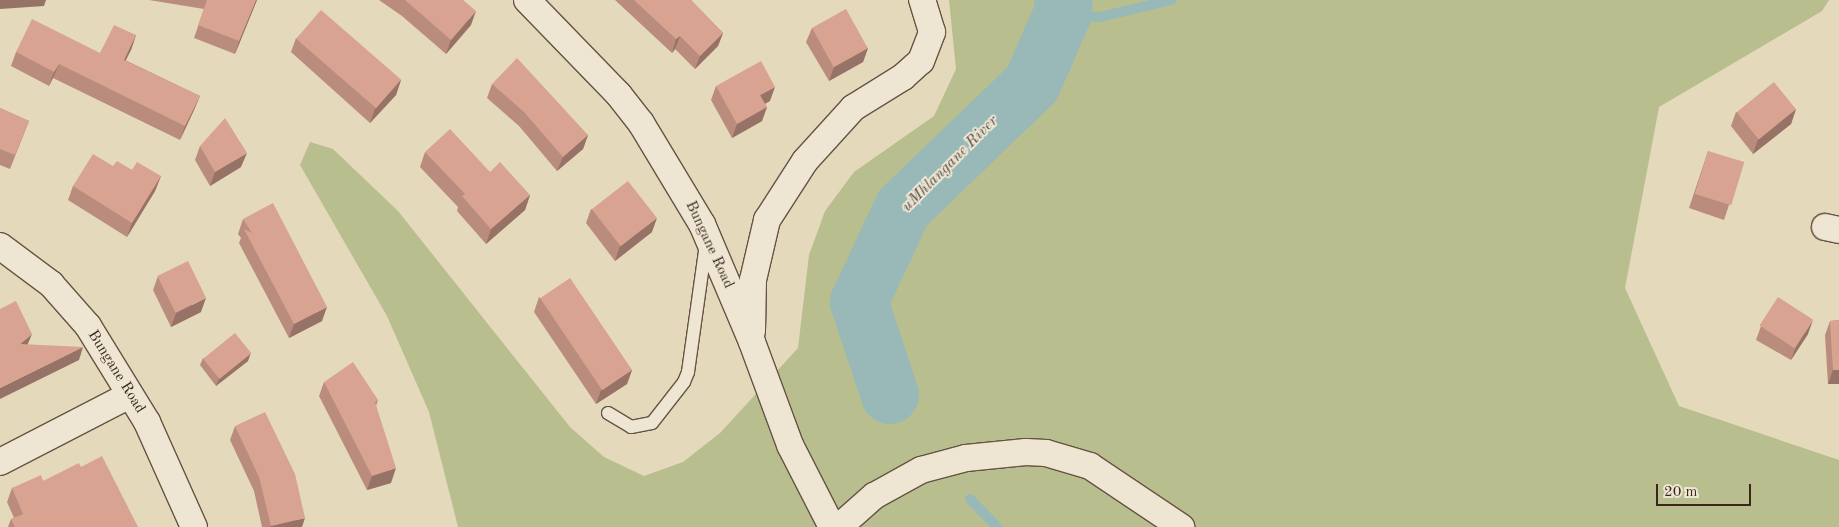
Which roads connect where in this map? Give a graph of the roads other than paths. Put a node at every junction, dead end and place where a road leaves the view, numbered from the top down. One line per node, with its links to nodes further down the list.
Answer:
1 (527, 0): 3 (street, Bungane Road)
2 (922, 0): 5 (street)
3 (707, 234): 5 (street, Bungane Road); 7 (lane)
4 (0, 246): 6 (street, Bungane Road)
5 (752, 342): 10 (street, Bungane Road)
6 (130, 395): 8 (street); 9 (street, Bungane Road)
7 (608, 413)
8 (0, 462)
9 (194, 527)
10 (832, 527)
11 (839, 527): 12 (street)
12 (1181, 527)

